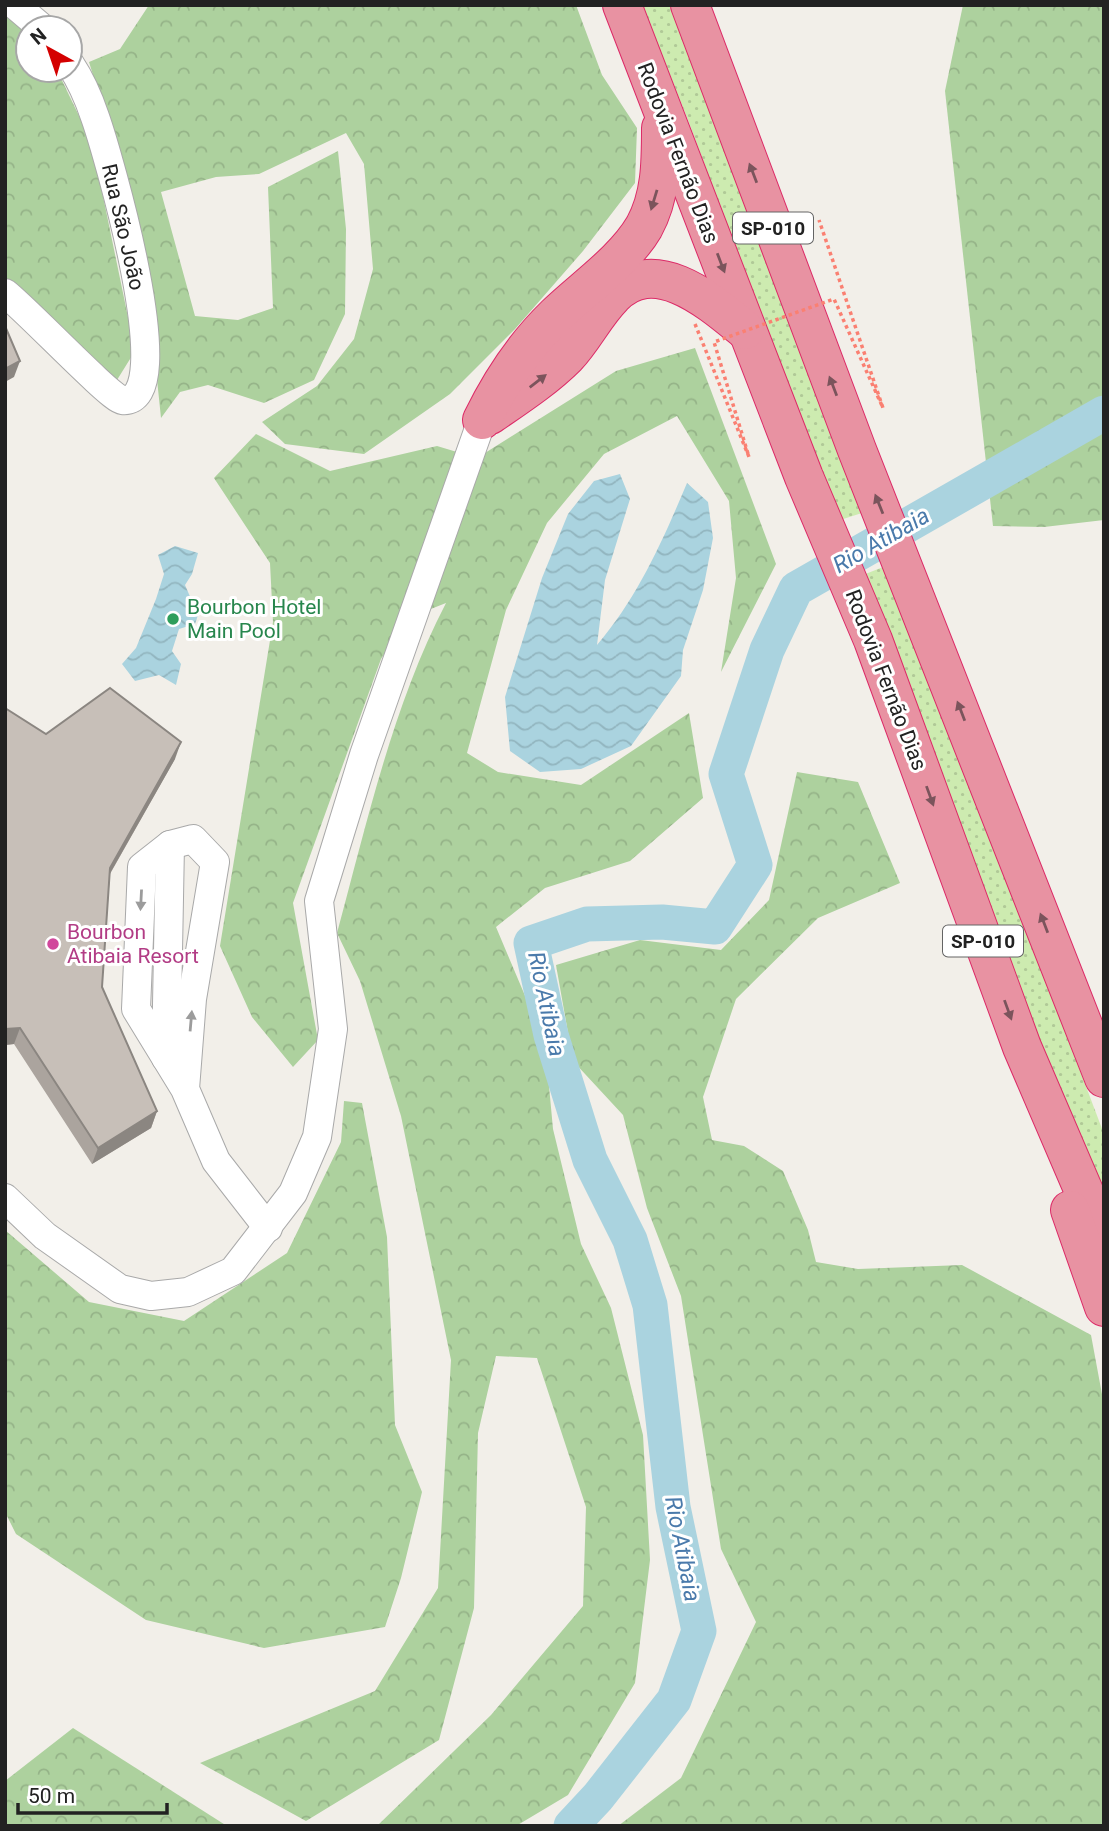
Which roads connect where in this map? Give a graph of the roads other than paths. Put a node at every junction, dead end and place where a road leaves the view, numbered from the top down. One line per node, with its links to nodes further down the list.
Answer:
1 (622, 5): 4 (highway, Rodovia Fernão Dias / SP-010)
2 (690, 5): 8 (highway, SP-010, one-way to 2)
3 (80, 84): 5 (street, Rua São João)
4 (661, 108): 6 (highway, Rodovia Fernão Dias / SP-010, one-way to 6); 7 (highway, one-way to 7)
5 (5, 293)
6 (747, 331): 7 (highway, one-way to 6); 9 (highway, Rodovia Fernão Dias / SP-010, one-way to 9)
7 (482, 420): 14 (street)
8 (1083, 1024): 10 (highway); 11 (highway, SP-010)
9 (1021, 1046): 15 (highway, Rodovia Fernão Dias / SP-010); 16 (highway)
10 (1104, 1063)
11 (1104, 1078)
12 (185, 1089): 12 (street, one-way to 12); 14 (street)
13 (5, 1198): 14 (street)
14 (268, 1228)
15 (1104, 1237)
16 (1104, 1307)

